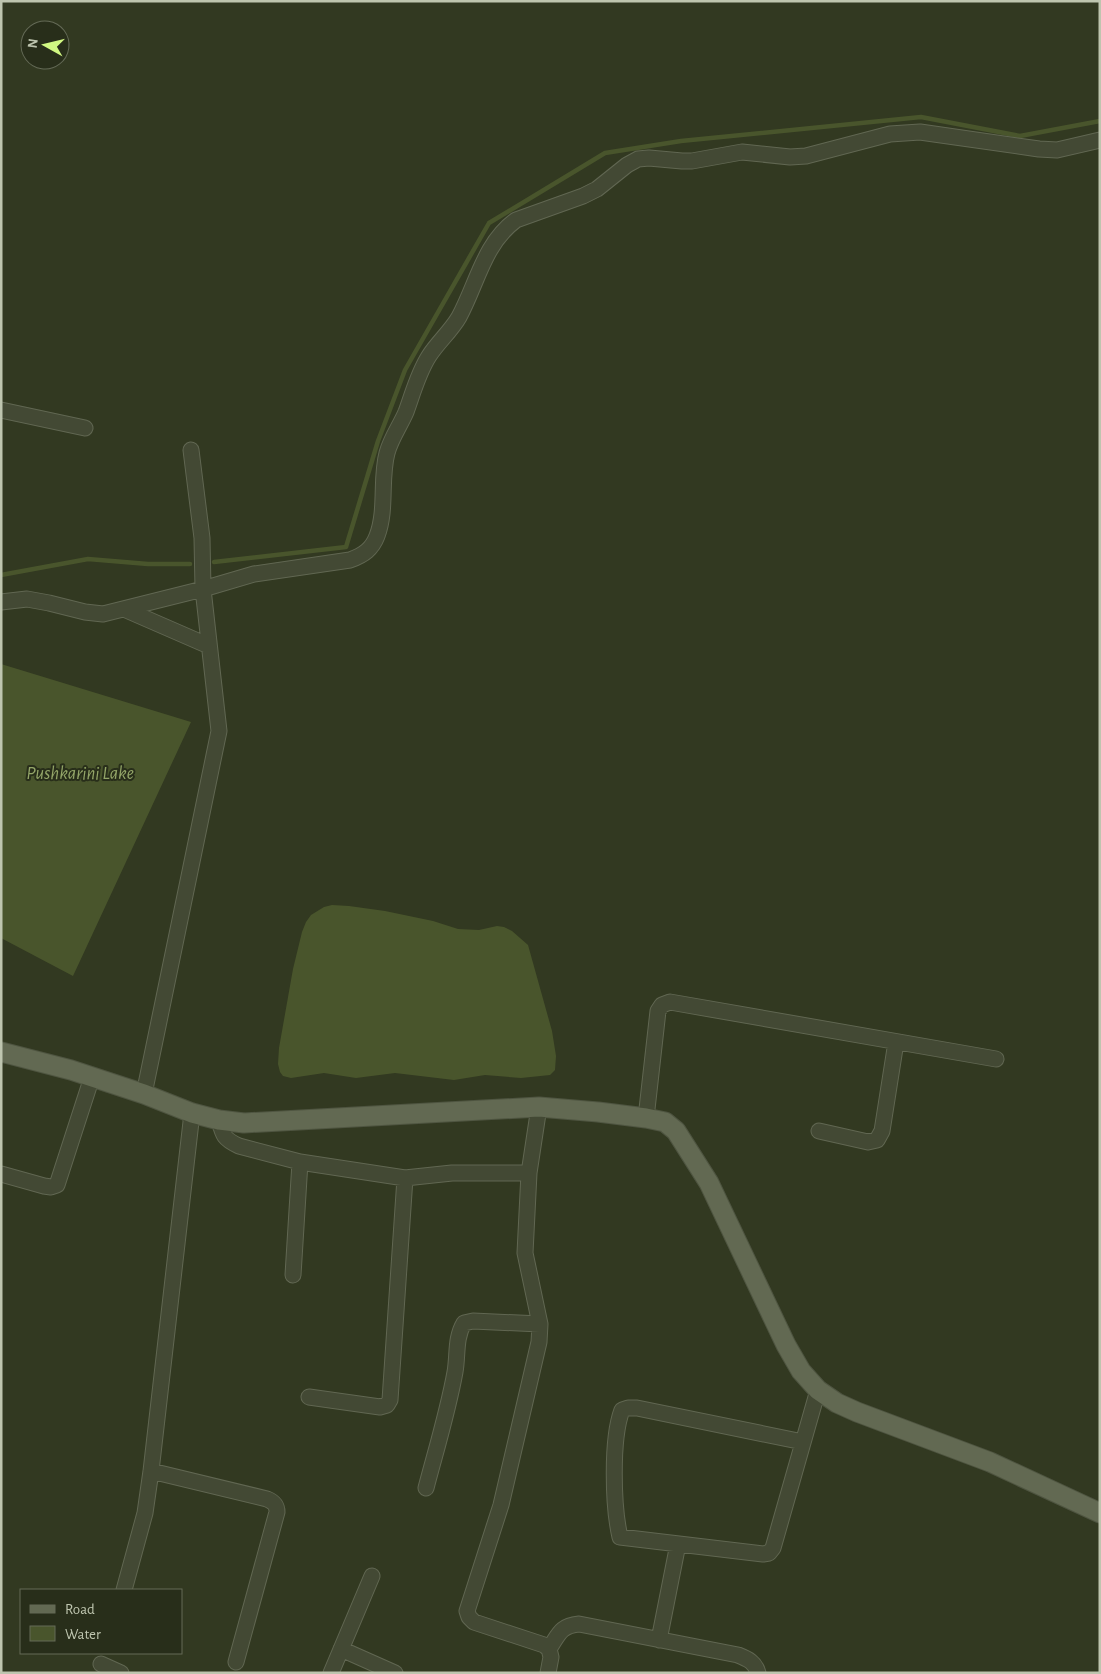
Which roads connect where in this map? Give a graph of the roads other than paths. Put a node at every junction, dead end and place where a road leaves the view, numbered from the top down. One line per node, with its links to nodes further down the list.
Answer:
1 (1100, 140): 5 (street)
2 (1, 410): 3 (street)
3 (85, 428)
4 (192, 450): 5 (street)
5 (202, 589): 7 (street); 8 (street)
6 (1, 602): 7 (street)
7 (124, 609): 8 (street)
8 (209, 646): 13 (street)
9 (896, 1042): 11 (street); 16 (street); 18 (street)
10 (1, 1052): 12 (main road)
11 (996, 1058)
12 (92, 1077): 13 (main road); 21 (street)
13 (144, 1094): 15 (main road)
14 (539, 1107): 16 (main road); 17 (main road); 20 (street)
15 (192, 1113): 17 (main road); 28 (street)
16 (646, 1118): 25 (main road)
17 (219, 1120): 19 (street)
18 (819, 1131)
19 (300, 1162): 22 (street); 23 (street)
20 (529, 1173): 22 (street); 24 (street)
21 (1, 1174)
22 (405, 1178): 26 (street)
23 (293, 1275)
24 (540, 1324): 29 (street); 35 (street)
25 (818, 1390): 27 (street); 30 (main road)
26 (309, 1397)
27 (803, 1442): 31 (street); 31 (street)
28 (151, 1470): 33 (street); 37 (street)
29 (426, 1488)
30 (1100, 1513)
31 (678, 1544): 34 (street)
32 (372, 1576): 36 (street)
33 (124, 1589)
34 (659, 1640): 35 (street); 43 (street)
35 (550, 1649): 42 (street)
36 (341, 1650): 40 (street); 41 (street)
37 (236, 1662)
38 (101, 1663): 39 (street)
39 (121, 1673)
40 (331, 1673)
41 (395, 1673)
42 (548, 1673)
43 (758, 1673)

